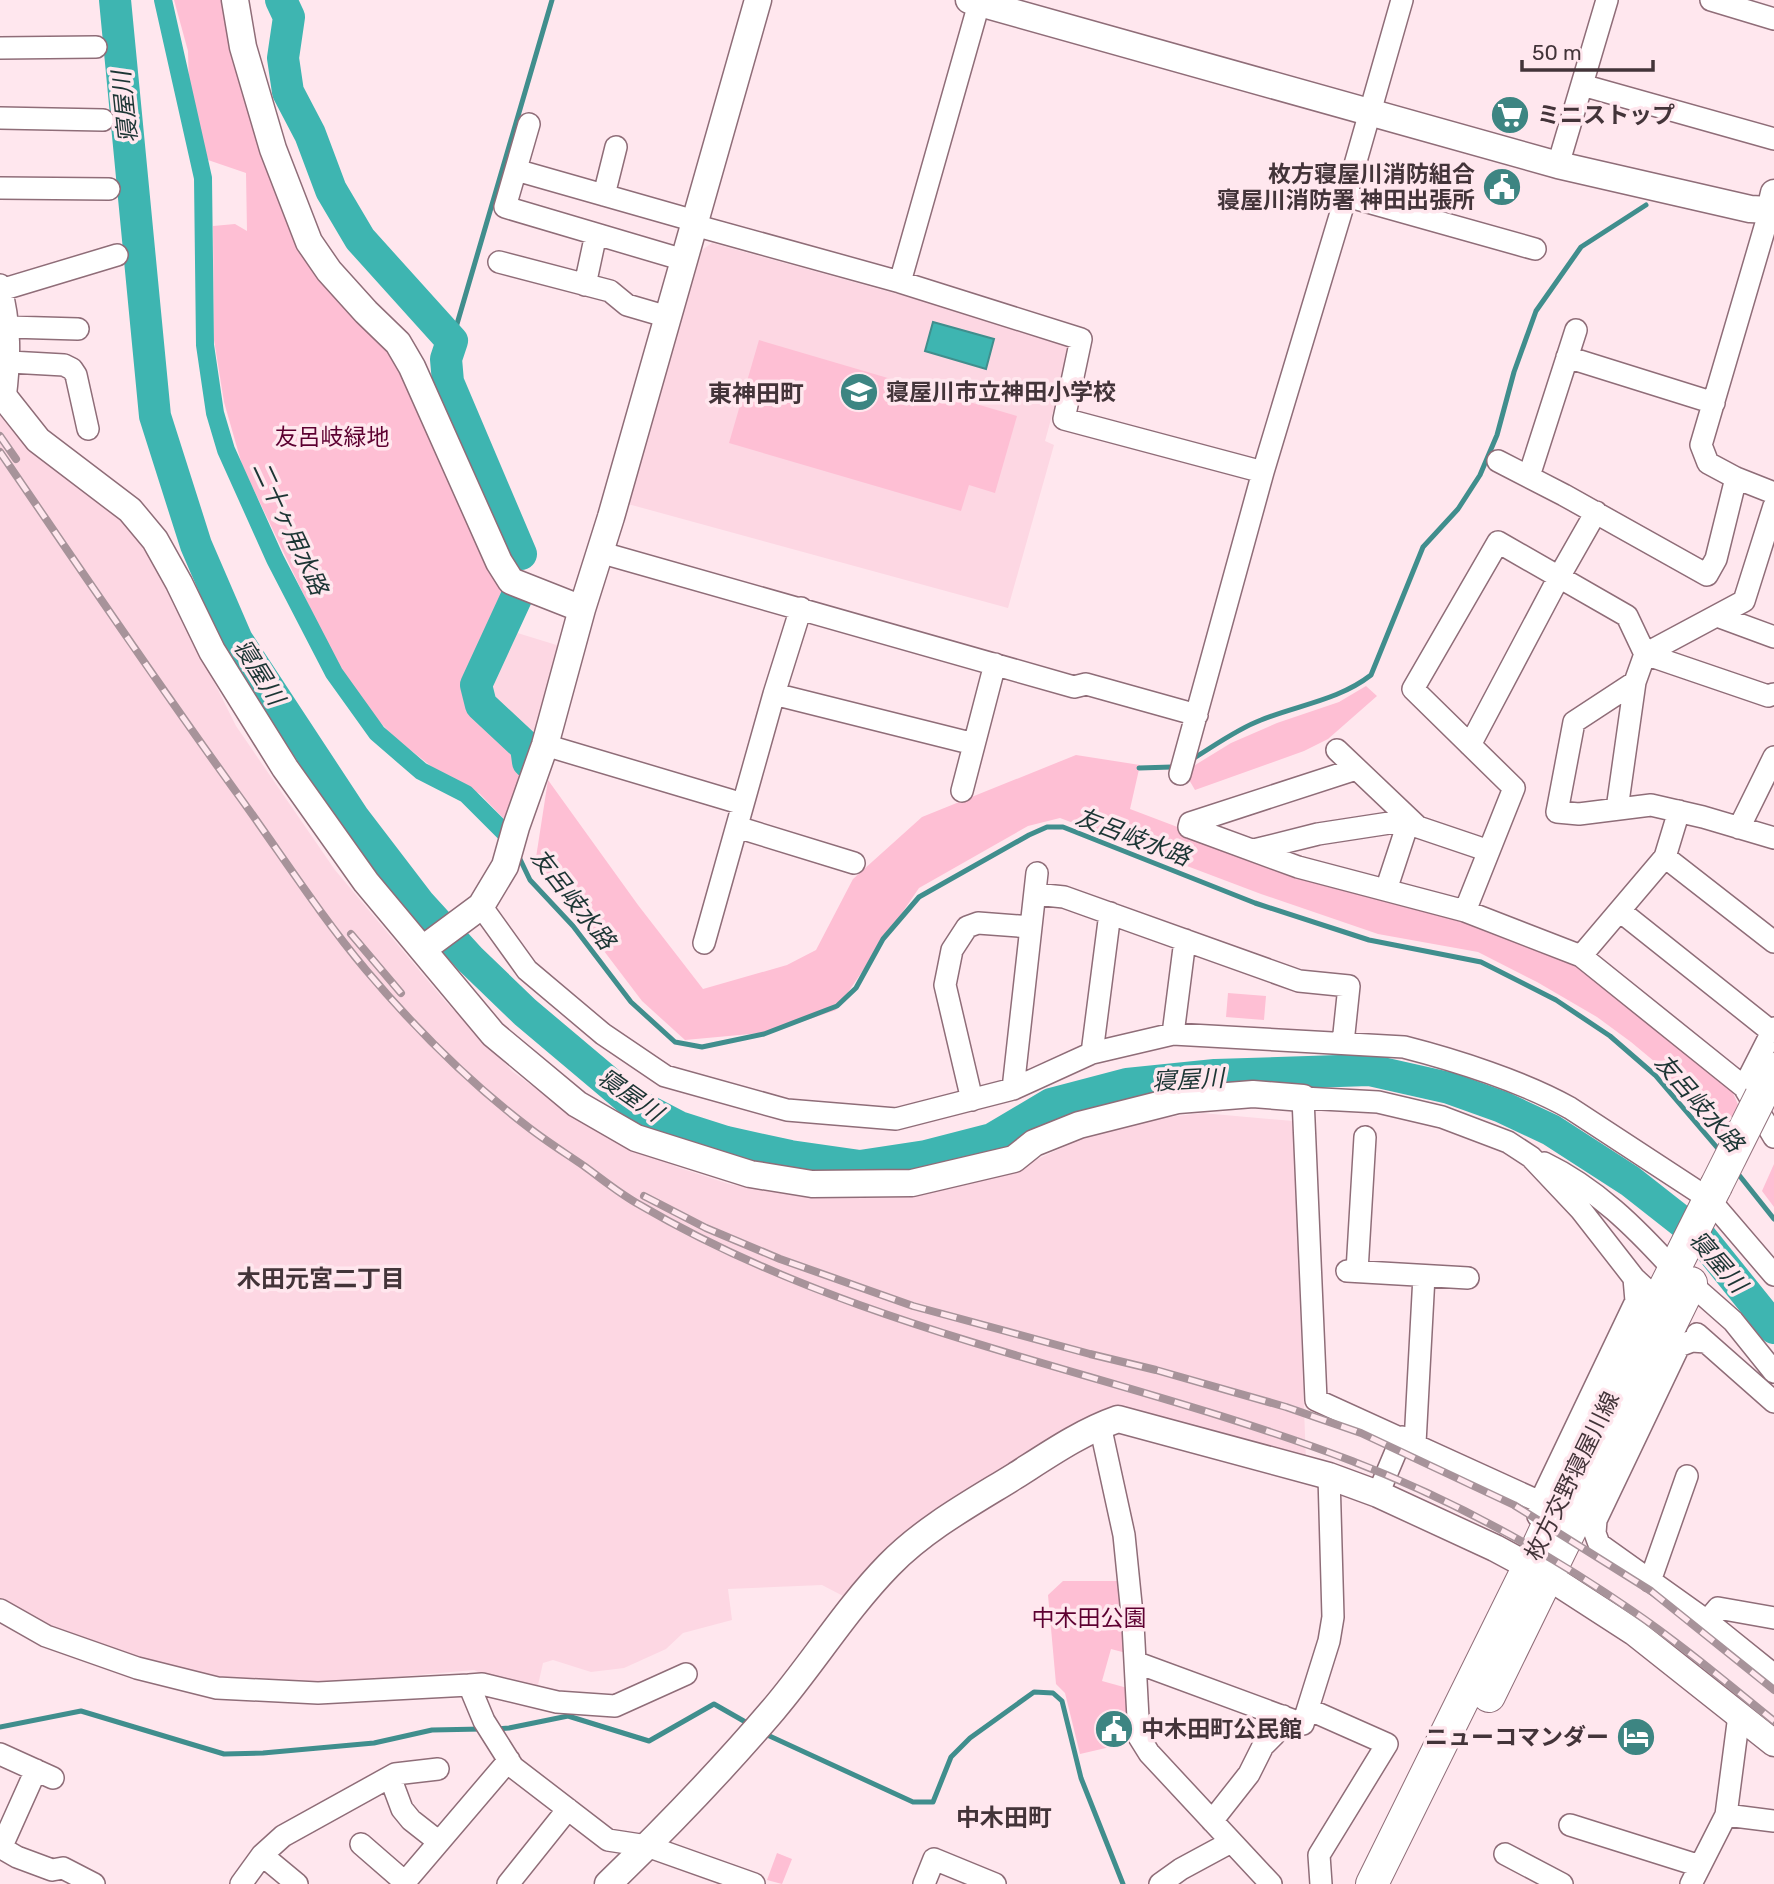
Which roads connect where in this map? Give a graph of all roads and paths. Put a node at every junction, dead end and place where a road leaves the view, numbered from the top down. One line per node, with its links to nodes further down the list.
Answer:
1 (235, 0): 51 (street)
2 (758, 0): 24 (street)
3 (1402, 0): 11 (street)
4 (1606, 0): 10 (street)
5 (1711, 0): 7 (street)
6 (976, 1): 11 (street); 30 (street)
7 (1774, 19)
8 (96, 47): 9 (street)
9 (0, 48)
10 (1581, 85): 15 (street); 17 (street)
11 (1370, 113): 17 (street); 22 (street)
12 (0, 118): 13 (street)
13 (103, 120)
14 (529, 124): 18 (street)
15 (1774, 139)
16 (616, 147): 21 (street)
17 (1558, 165): 23 (street)
18 (516, 170): 21 (street); 25 (street)
19 (0, 188): 20 (street)
20 (109, 189)
21 (604, 195): 24 (street)
22 (1346, 196): 26 (street); 43 (street)
23 (1772, 202): 40 (street)
24 (694, 223): 28 (street); 30 (street)
25 (596, 234): 28 (street); 31 (street)
26 (1535, 249)
27 (117, 256): 32 (street)
28 (684, 260): 33 (street)
29 (499, 262): 31 (street)
30 (900, 282): 43 (street)
31 (585, 285): 33 (street)
32 (1, 287): 34 (street)
33 (667, 317): 48 (street)
34 (9, 327): 35 (street); 38 (street)
35 (78, 329)
36 (1576, 330): 37 (street)
37 (1567, 357): 40 (street); 44 (street)
38 (10, 362): 39 (street); 41 (street)
39 (3, 396): 88 (street)
40 (1714, 403): 45 (street)
41 (88, 429)
42 (1498, 461): 44 (street)
43 (1263, 472): 59 (street)
44 (1529, 476): 47 (street)
45 (1736, 478): 46 (street); 47 (street)
46 (1773, 492): 52 (street)
47 (1596, 512): 49 (street)
48 (599, 552): 50 (street); 51 (street)
49 (1559, 577): 54 (street); 62 (street); 62 (street)
50 (801, 608): 55 (street); 57 (street)
51 (582, 609): 61 (street)
52 (1717, 616): 53 (street); 54 (street)
53 (1774, 638)
54 (1645, 654): 56 (street); 58 (street)
55 (995, 664): 59 (street); 60 (street)
56 (1635, 682): 69 (street); 69 (street)
57 (774, 694): 60 (street); 68 (street)
58 (1774, 694)
59 (1197, 715): 66 (street)
60 (974, 744): 67 (street)
61 (545, 745): 68 (street); 80 (street)
62 (1470, 745): 76 (street)
63 (1337, 750): 65 (street)
64 (1774, 757): 73 (street)
65 (1356, 769): 71 (street); 75 (street)
66 (1180, 774)
67 (962, 791)
68 (743, 804): 72 (street)
69 (1617, 809): 70 (street)
70 (1679, 811): 73 (street); 77 (street)
71 (1409, 820): 75 (street); 76 (street); 79 (street)
72 (737, 827): 78 (street); 87 (street)
73 (1739, 828): 74 (street)
74 (1774, 838)
75 (1254, 850): 79 (street)
76 (1489, 851): 81 (street)
77 (1665, 856): 82 (street); 86 (street)
78 (854, 863)
79 (1386, 890): 81 (street)
80 (481, 906): 88 (street); 97 (street)
81 (1465, 911): 89 (street)
82 (1620, 911): 89 (street); 90 (street)
83 (1110, 913): 84 (street); 85 (street); 93 (street)
84 (1031, 927): 94 (street); 97 (street)
85 (1185, 940): 91 (street); 92 (street)
86 (1774, 942)
87 (704, 943)
88 (423, 949): 96 (street)
89 (1581, 956): 95 (street)
90 (1773, 1030): 95 (street)
91 (1173, 1034): 92 (street); 93 (street)
92 (1343, 1043): 101 (street)
93 (1092, 1054): 94 (street)
94 (1013, 1090): 97 (street)
95 (1763, 1092): 99 (street); 101 (main road, 枚方交野寝屋川線, bridge)
96 (1303, 1098): 100 (street); 111 (street)
97 (972, 1100)
98 (1365, 1137): 104 (street)
99 (1774, 1137)
100 (1531, 1157): 102 (street); 115 (street)
101 (1718, 1205): 102 (main road, 枚方交野寝屋川線); 103 (street)
102 (1684, 1273): 108 (street); 116 (main road, 枚方交野寝屋川線)
103 (1774, 1275)
104 (1424, 1276): 105 (street); 111 (street)
105 (1468, 1278)
106 (1686, 1324): 107 (street)
107 (1706, 1342): 109 (street); 117 (street)
108 (1774, 1372)
109 (1774, 1402)
110 (1100, 1425): 112 (street); 121 (street); 141 (street)
111 (1408, 1440): 114 (street); 115 (street)
112 (1329, 1476): 114 (street); 125 (street)
113 (1688, 1476): 117 (street)
114 (1378, 1494): 116 (street)
115 (1540, 1502): 116 (street)
116 (1539, 1572): 126 (street); 159 (main road, 枚方交野寝屋川線); 160 (main road, 枚方交野寝屋川線)
117 (1650, 1581): 120 (street)
118 (0, 1610): 124 (street)
119 (1773, 1613): 120 (street)
120 (1707, 1621): 123 (street)
121 (1135, 1662): 127 (street); 135 (street)
122 (686, 1674): 124 (street)
123 (1774, 1675)
124 (468, 1685): 130 (street)
125 (1308, 1709): 127 (street); 158 (street)
126 (1739, 1715): 128 (street); 134 (street)
127 (1283, 1716): 135 (street)
128 (1774, 1743)
129 (0, 1754): 142 (street)
130 (509, 1760): 133 (street); 138 (street)
131 (438, 1769): 132 (street)
132 (390, 1777): 138 (street); 144 (street)
133 (568, 1809): 141 (street); 152 (street)
134 (1726, 1815): 136 (street); 145 (street)
135 (1212, 1821): 139 (street)
136 (1774, 1821)
137 (1570, 1825): 145 (street)
138 (439, 1842): 147 (street)
139 (1231, 1842): 148 (street); 157 (street)
140 (361, 1844): 147 (street)
141 (647, 1846): 153 (street); 154 (street)
142 (1, 1847): 146 (street)
143 (1505, 1854): 161 (street)
144 (262, 1855): 150 (street); 151 (street)
145 (1695, 1875)
146 (51, 1877): 149 (street)
147 (406, 1883)
148 (1268, 1883)
149 (94, 1884)
150 (241, 1884)
151 (297, 1884)
152 (508, 1884)
153 (608, 1884)
154 (754, 1884)
155 (925, 1884): 156 (street)
156 (995, 1884)
157 (1160, 1884)
158 (1321, 1884)
159 (1372, 1884)
160 (1393, 1884)
161 (1562, 1884)

